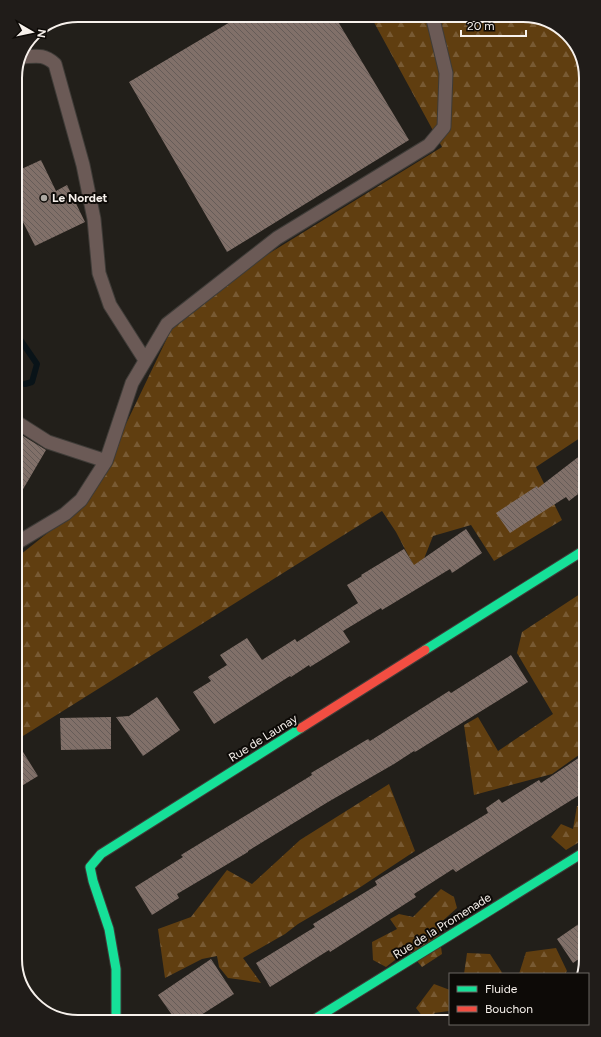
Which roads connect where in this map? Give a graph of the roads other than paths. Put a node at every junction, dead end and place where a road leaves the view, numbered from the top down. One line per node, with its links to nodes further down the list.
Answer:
1 (434, 22): 3 (lane)
2 (26, 57): 3 (lane)
3 (145, 360): 5 (lane)
4 (22, 425): 5 (lane)
5 (106, 461): 6 (lane)
6 (22, 540)
7 (579, 553): 9 (street, Rue de Launay)
8 (579, 855): 10 (street, Rue de la Promenade)
9 (116, 1015)
10 (321, 1015)

